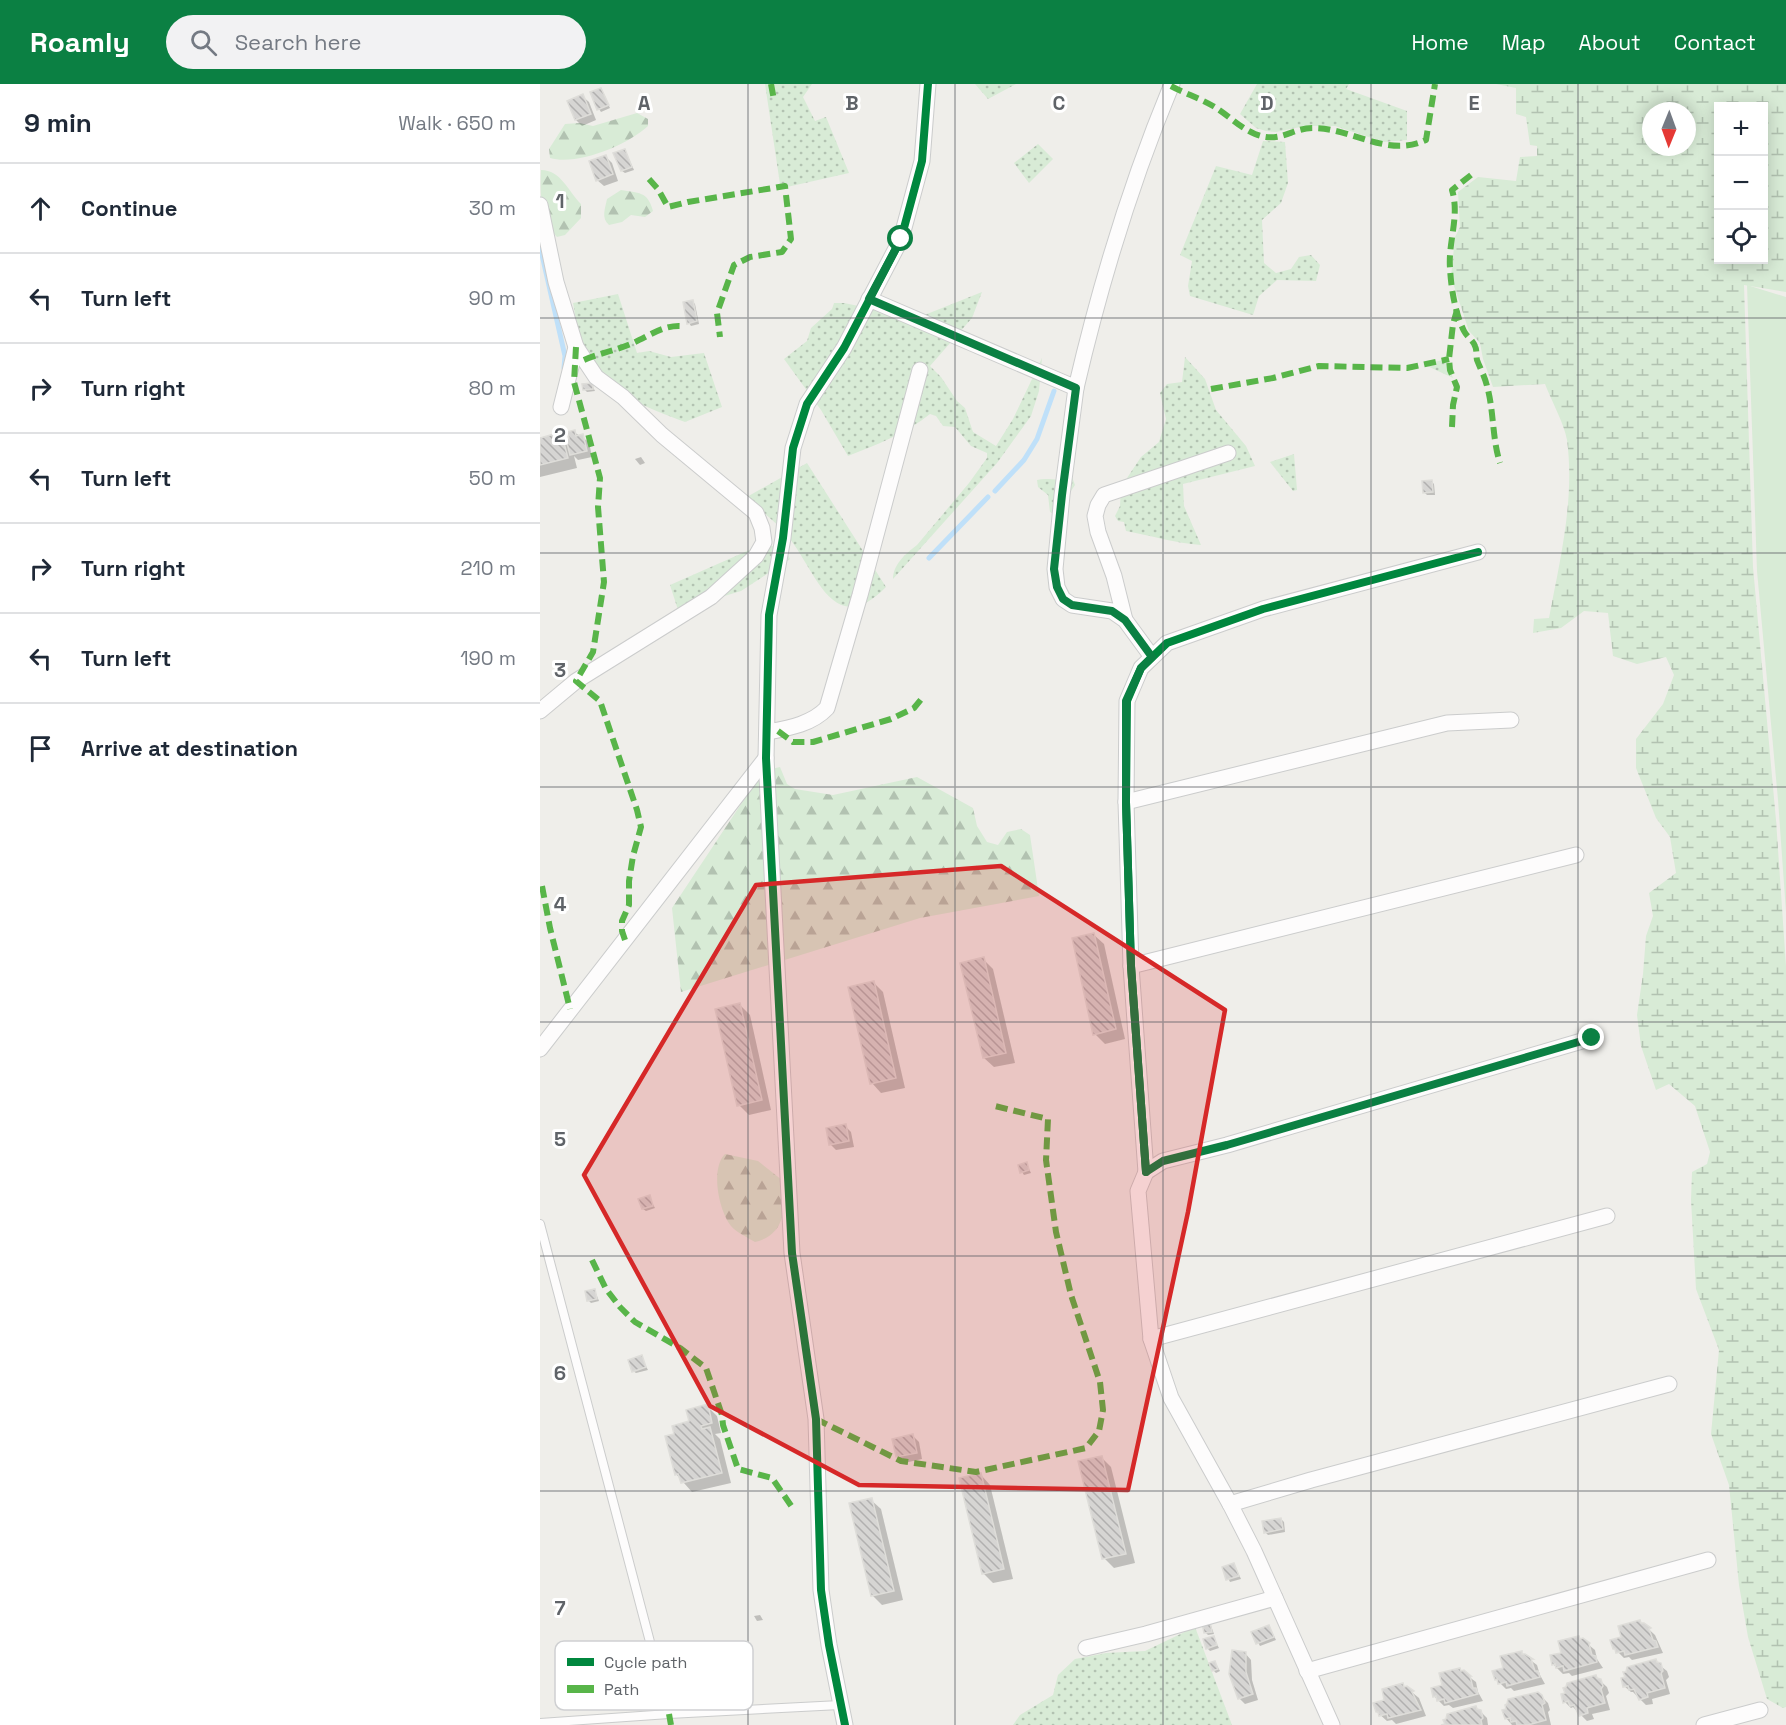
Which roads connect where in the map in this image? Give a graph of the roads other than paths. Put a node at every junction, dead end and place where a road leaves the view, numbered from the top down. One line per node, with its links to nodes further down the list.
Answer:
1 (928, 84): 5 (street)
2 (1172, 84): 8 (street)
3 (540, 205): 4 (street)
4 (542, 219): 6 (street)
5 (869, 299): 8 (street); 16 (street)
6 (576, 347): 9 (street); 14 (street)
7 (920, 370): 16 (street)
8 (1076, 388): 12 (street)
9 (561, 407)
10 (1228, 453): 12 (street)
11 (1478, 552): 13 (street)
12 (1125, 620): 13 (street)
13 (1152, 657): 18 (street)
14 (540, 711)
15 (1511, 720): 18 (street)
16 (768, 732): 17 (street)
17 (766, 758): 22 (street); 34 (street)
18 (1126, 802): 20 (street)
19 (1576, 855): 20 (street)
20 (1131, 966): 23 (street)
21 (1592, 1038): 23 (street)
22 (540, 1049)
23 (1146, 1172): 26 (street)
24 (1607, 1216): 26 (street)
25 (540, 1224): 31 (lane)
26 (1152, 1339): 28 (street)
27 (1670, 1384): 28 (street)
28 (1230, 1504): 30 (street)
29 (1708, 1560): 33 (street)
30 (1275, 1598): 32 (street); 33 (street)
31 (650, 1641)
32 (1086, 1648)
33 (1307, 1671): 42 (street)
34 (840, 1705): 37 (lane); 41 (street)
35 (668, 1710): 39 (lane)
36 (745, 1710): 39 (lane)
37 (753, 1710)
38 (1760, 1710): 43 (street)
39 (669, 1714): 40 (lane)
40 (540, 1723)
41 (844, 1725)
42 (1332, 1725)
43 (1704, 1725)

